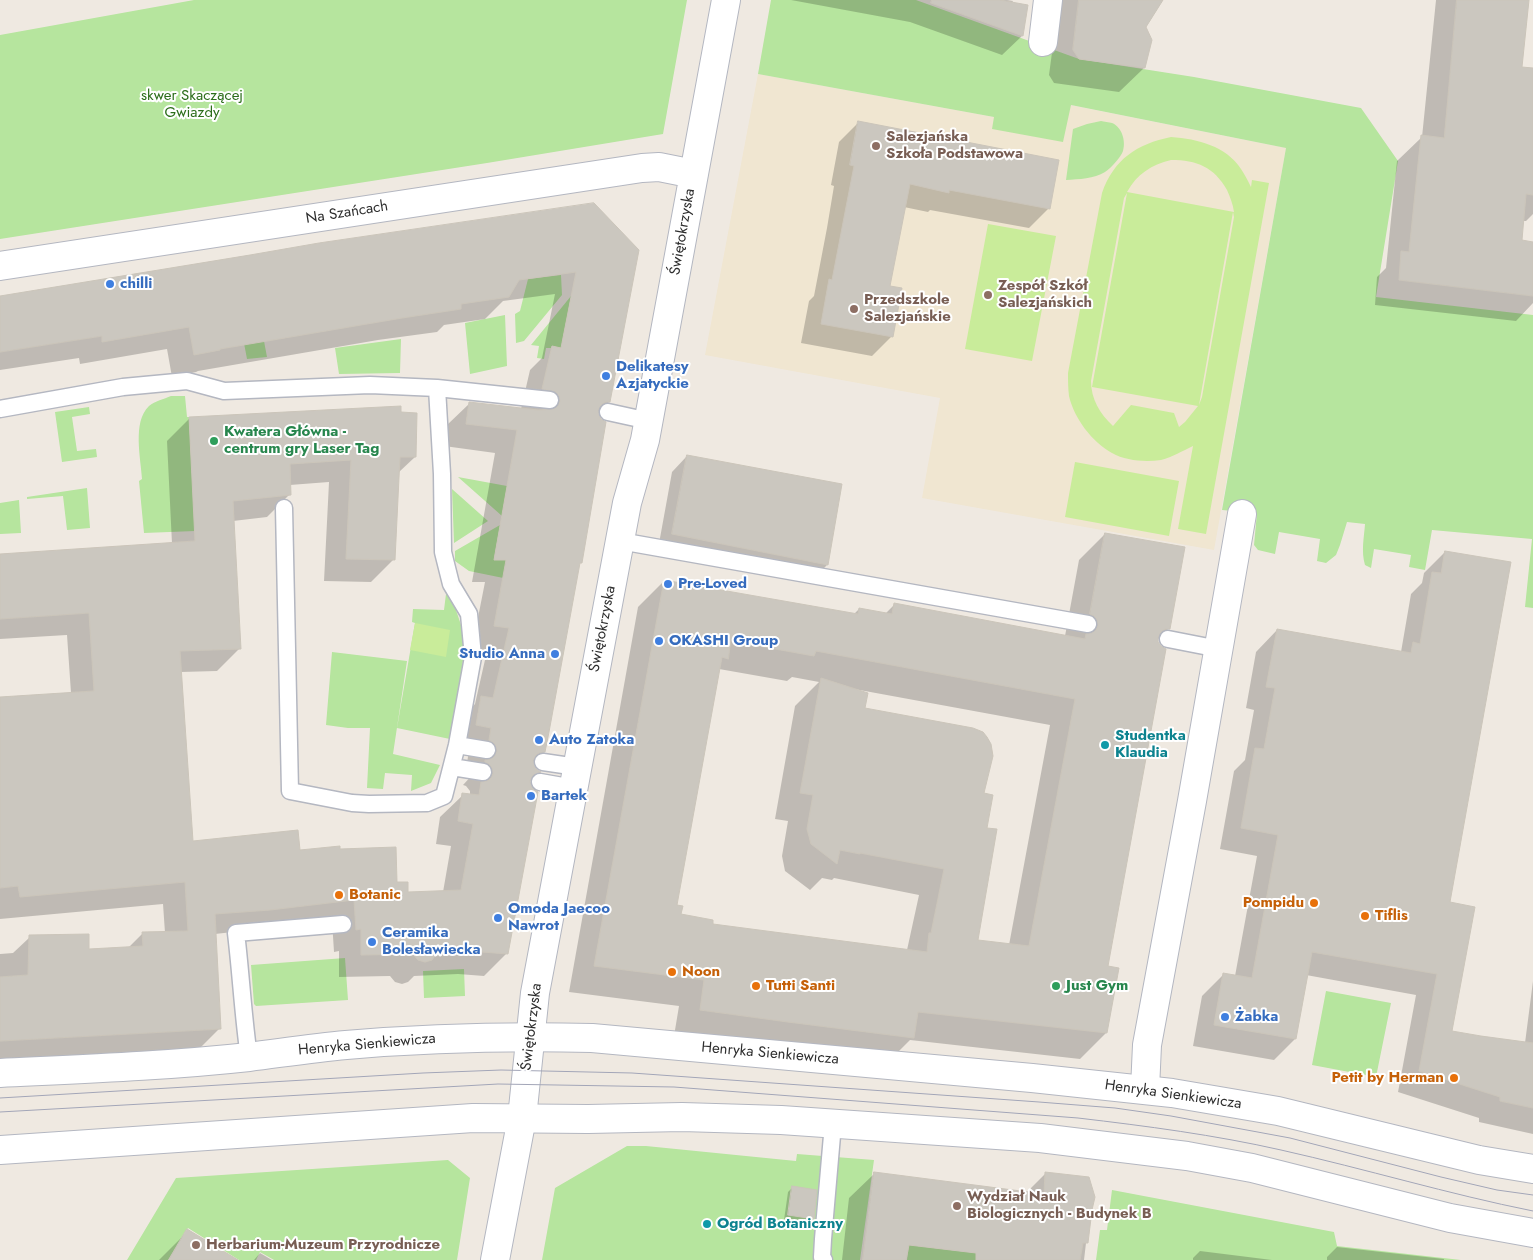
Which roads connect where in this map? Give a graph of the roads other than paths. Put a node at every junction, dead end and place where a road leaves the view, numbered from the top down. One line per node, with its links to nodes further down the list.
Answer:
1 (726, 0): 4 (street, Świętokrzyska)
2 (1048, 0): 3 (street)
3 (1043, 42)
4 (694, 174): 5 (street, Na Szańcach); 10 (street, Świętokrzyska)
5 (0, 266)
6 (437, 388): 7 (lane); 8 (lane); 17 (lane)
7 (550, 400)
8 (1, 405)
9 (608, 412): 10 (lane)
10 (649, 421): 13 (street, Świętokrzyska)
11 (284, 508): 20 (lane)
12 (1242, 514): 16 (street)
13 (620, 541): 14 (lane); 22 (street, Świętokrzyska)
14 (1088, 624)
15 (1168, 639): 16 (lane)
16 (1219, 649): 28 (street)
17 (457, 745): 18 (lane); 20 (lane)
18 (487, 750)
19 (543, 762): 22 (lane)
20 (452, 767): 21 (lane)
21 (483, 772)
22 (575, 778): 23 (lane); 25 (street, Świętokrzyska)
23 (540, 782)
24 (343, 924): 26 (lane)
25 (530, 1037): 26 (street, Henryka Sienkiewicza); 28 (street, Henryka Sienkiewicza); 29 (street, Świętokrzyska)
26 (248, 1057): 27 (street, Henryka Sienkiewicza)
27 (0, 1073)
28 (1145, 1090): 32 (street, Henryka Sienkiewicza)
29 (522, 1118): 30 (street); 31 (street); 34 (street, Świętokrzyska)
30 (833, 1124): 33 (street); 35 (lane)
31 (0, 1150)
32 (1533, 1170)
33 (1533, 1233)
34 (495, 1260)
35 (824, 1260)

